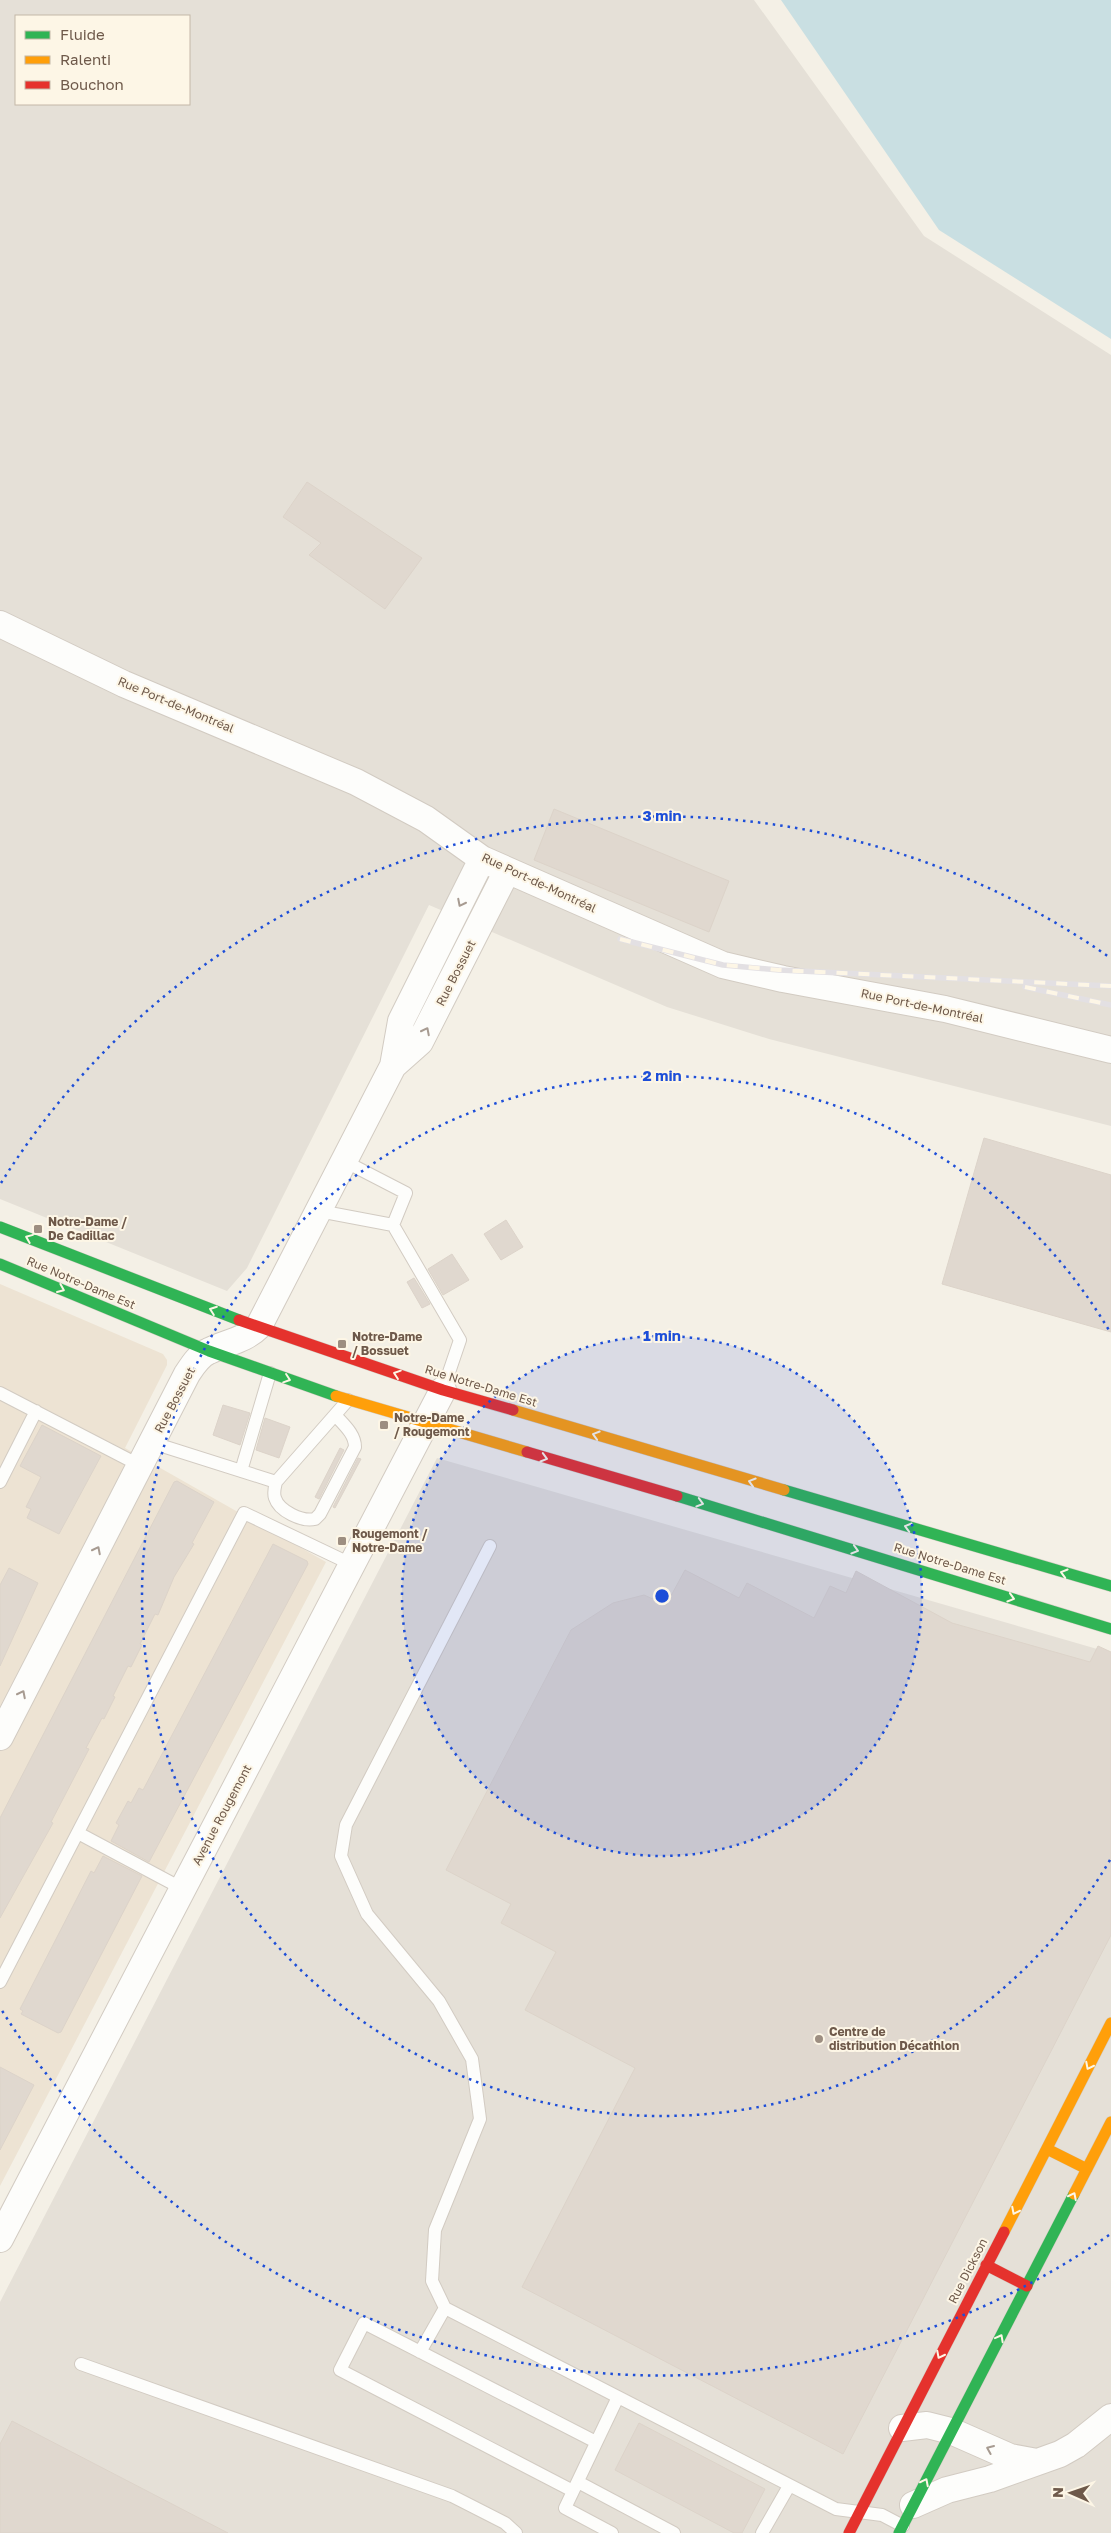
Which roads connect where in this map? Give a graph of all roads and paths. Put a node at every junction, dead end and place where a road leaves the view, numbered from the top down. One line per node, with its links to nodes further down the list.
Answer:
1 (0, 624): 2 (street, Rue Port-de-Montréal)
2 (482, 859): 3 (street, Rue Port-de-Montréal); 5 (street, Rue Bossuet, one-way to 5)
3 (507, 871): 4 (street, Rue Port-de-Montréal); 5 (street, Rue Bossuet, one-way to 3)
4 (1111, 1050)
5 (393, 1066): 6 (street, Rue Bossuet)
6 (344, 1161): 7 (street, Rue Bossuet); 8 (lane)
7 (319, 1211): 8 (lane); 11 (street, Rue Bossuet)
8 (393, 1225): 14 (lane)
9 (0, 1227): 11 (main road, Rue Notre-Dame Est, one-way to 9)
10 (0, 1264): 12 (main road, Rue Notre-Dame Est, one-way to 12)
11 (259, 1326): 12 (street, Rue Bossuet); 14 (main road, Rue Notre-Dame Est, one-way to 11)
12 (209, 1351): 13 (main road, Rue Notre-Dame Est); 20 (street, Rue Bossuet)
13 (270, 1374): 16 (main road, Rue Notre-Dame Est, one-way to 16); 22 (lane)
14 (443, 1390): 19 (street, Avenue Rougemont); 27 (main road, Rue Notre-Dame Est, one-way to 14)
15 (0, 1393): 17 (lane)
16 (348, 1400): 18 (lane); 19 (main road, Rue Notre-Dame Est)
17 (36, 1411): 21 (lane); 23 (lane)
18 (336, 1415): 24 (lane); 24 (lane)
19 (426, 1424): 26 (street, Avenue Rougemont); 28 (main road, Rue Notre-Dame Est, one-way to 28)
20 (153, 1443): 21 (street, Rue Bossuet); 22 (lane)
21 (141, 1466): 29 (street, Rue Bossuet, one-way to 21)
22 (241, 1471): 24 (lane)
23 (0, 1482)
24 (276, 1482)
25 (490, 1546): 40 (lane)
26 (353, 1565): 30 (lane); 31 (street, Avenue Rougemont)
27 (1111, 1586)
28 (1111, 1628)
29 (0, 1738)
30 (78, 1833): 31 (lane); 32 (lane)
31 (183, 1890): 37 (street, Avenue Rougemont)
32 (0, 1982)
33 (1111, 2023): 35 (main road, Rue Dickson, one-way to 35)
34 (1111, 2122): 36 (main road)
35 (1047, 2149): 36 (main road); 38 (main road, Rue Dickson, one-way to 38)
36 (1087, 2169): 39 (main road, one-way to 36)
37 (0, 2239)
38 (986, 2265): 39 (main road); 45 (main road, Rue Dickson, one-way to 45)
39 (1027, 2286): 46 (main road, one-way to 39)
40 (445, 2308): 41 (lane); 43 (lane)
41 (420, 2352): 47 (lane); 50 (lane)
42 (81, 2364): 53 (lane)
43 (618, 2396): 47 (lane); 49 (lane)
44 (1111, 2417): 48 (street)
45 (902, 2428): 46 (street); 51 (main road, Rue Dickson)
46 (951, 2431): 48 (street, one-way to 46); 52 (main road, one-way to 46)
47 (596, 2442): 50 (lane)
48 (1037, 2462): 52 (street)
49 (789, 2486): 51 (lane); 56 (lane)
50 (575, 2487): 54 (lane); 55 (lane)
51 (860, 2512): 52 (lane); 57 (main road, Rue Dickson)
52 (905, 2521)
53 (516, 2533)
54 (612, 2533)
55 (674, 2533)
56 (762, 2533)
57 (849, 2533)

